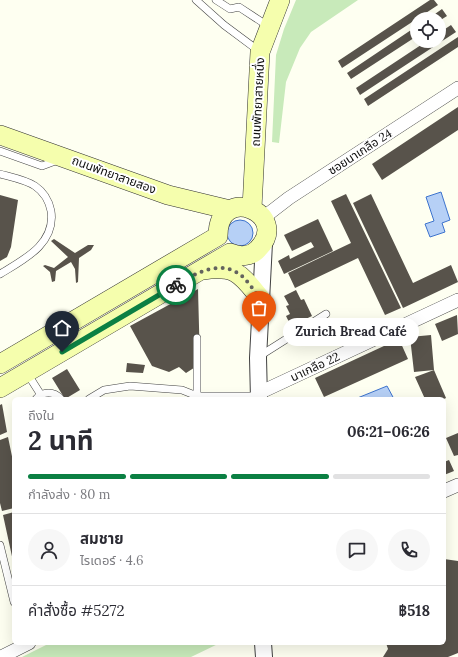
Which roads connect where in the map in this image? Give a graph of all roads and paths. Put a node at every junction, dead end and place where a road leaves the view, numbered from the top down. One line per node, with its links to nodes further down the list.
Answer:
1 (196, 0): 6 (lane)
2 (216, 0): 4 (lane)
3 (280, 0): 5 (main road, ถนนพัทยาสายหนึ่ง)
4 (240, 4): 5 (lane)
5 (270, 27): 6 (main road, ถนนพัทยาสายหนึ่ง)
6 (260, 52): 11 (main road, ถนนพัทยาสายหนึ่ง)
7 (458, 88): 15 (street, ซอยนาเกลือ 24)
8 (0, 135): 10 (main road, ถนนพัทยาสายสอง)
9 (0, 151): 10 (lane)
10 (66, 158): 13 (main road, ถนนพัทยาสายสอง)
11 (256, 170): 13 (main road); 15 (main road, ถนนพัทยาสายหนึ่ง)
12 (0, 174): 18 (lane)
13 (210, 205): 14 (main road, ถนนพัทยาสายสอง)
14 (230, 210): 15 (main road); 24 (main road)
15 (258, 213): 16 (main road, ถนนพัทยาสายหนึ่ง)
16 (264, 243): 17 (main road); 19 (street)
17 (199, 271): 19 (main road); 25 (main road)
18 (0, 274)
19 (261, 299): 23 (street)
20 (458, 300): 27 (street, นาเกลือ 22)
21 (326, 314): 23 (lane)
22 (198, 338): 31 (lane)
23 (258, 358): 27 (street)
24 (1, 363)
25 (27, 372): 26 (main road); 28 (lane)
26 (0, 388)
27 (259, 396): 31 (lane)
28 (38, 397): 29 (lane)
29 (58, 397)
30 (92, 397): 31 (lane)
31 (197, 397)
32 (458, 485): 33 (street)
33 (446, 490)
34 (0, 545): 35 (lane)
35 (12, 594)
36 (25, 645): 37 (street)
37 (1, 657)

